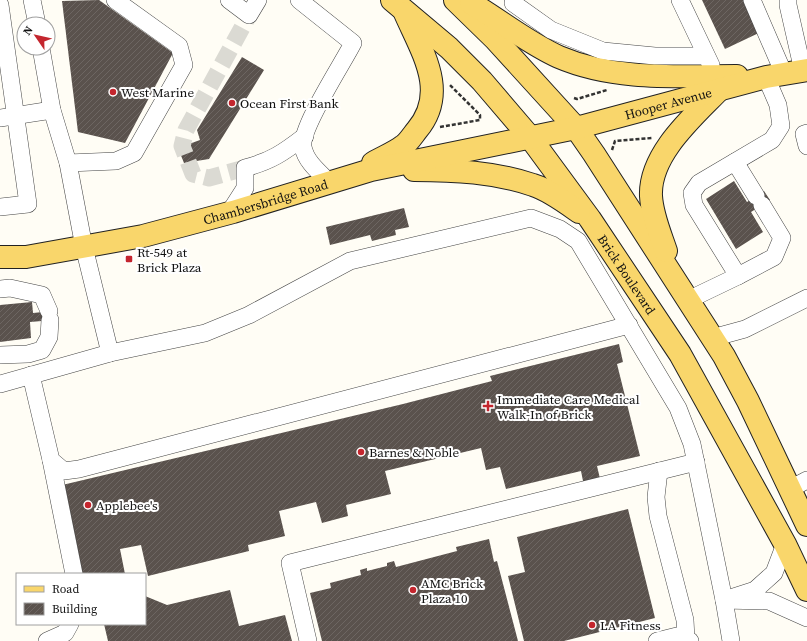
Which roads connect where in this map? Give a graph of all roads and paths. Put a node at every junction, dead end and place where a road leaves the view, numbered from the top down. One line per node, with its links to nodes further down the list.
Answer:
1 (32, 0): 14 (street)
2 (115, 0): 33 (street)
3 (229, 0): 4 (street)
4 (258, 0)
5 (299, 0): 27 (street)
6 (454, 0): 25 (main road)
7 (466, 0): 13 (main road)
8 (680, 0): 16 (street)
9 (752, 0): 17 (street)
10 (788, 0): 17 (street)
11 (397, 4): 28 (main road, Brick Boulevard); 35 (main road)
12 (0, 5): 23 (street)
13 (507, 5): 16 (street); 18 (main road)
14 (35, 16)
15 (42, 56): 22 (street)
16 (706, 56): 18 (street)
17 (790, 73): 18 (main road); 32 (street)
18 (718, 82): 25 (main road, Hooper Avenue); 43 (main road)
19 (449, 84): 24 (path)
20 (611, 86): 21 (path)
21 (570, 97)
22 (52, 110): 23 (street); 33 (street)
23 (8, 117): 36 (street)
24 (437, 128)
25 (576, 128): 28 (main road, Hooper Avenue); 43 (main road)
26 (807, 133): 30 (street)
27 (305, 136): 35 (street); 37 (street)
28 (529, 136): 34 (main road, Chambersbridge Road); 38 (main road, Brick Boulevard)
29 (656, 140): 31 (path)
30 (807, 146)
31 (613, 153)
32 (735, 162): 41 (street); 41 (street)
33 (68, 163): 39 (street)
34 (371, 170): 35 (main road, Chambersbridge Road); 38 (main road)
35 (338, 180): 37 (main road, Chambersbridge Road)
36 (0, 207)
37 (229, 213): 39 (main road, Chambersbridge Road)
38 (590, 219): 56 (main road, Brick Boulevard)
39 (84, 247): 40 (main road, Chambersbridge Road); 47 (street)
40 (0, 257)
41 (738, 276): 43 (street)
42 (0, 289): 48 (street)
43 (683, 293): 46 (main road)
44 (807, 298): 46 (street)
45 (629, 325): 47 (street); 51 (street); 52 (street)
46 (712, 338): 54 (main road)
47 (110, 353): 49 (street)
48 (0, 355)
49 (31, 375): 50 (street); 51 (street)
50 (0, 384)
51 (51, 460): 57 (street)
52 (696, 462): 53 (street); 59 (street)
53 (659, 471): 62 (street); 64 (street)
54 (798, 484): 55 (main road)
55 (807, 525)
56 (785, 544): 58 (main road, Brick Boulevard); 59 (street)
57 (74, 573)
58 (807, 590)
59 (724, 600): 60 (street); 66 (street)
60 (807, 618)
61 (69, 625): 63 (street)
62 (688, 640): 65 (street)
63 (47, 641)
64 (308, 641)
65 (657, 641)
66 (730, 641)

